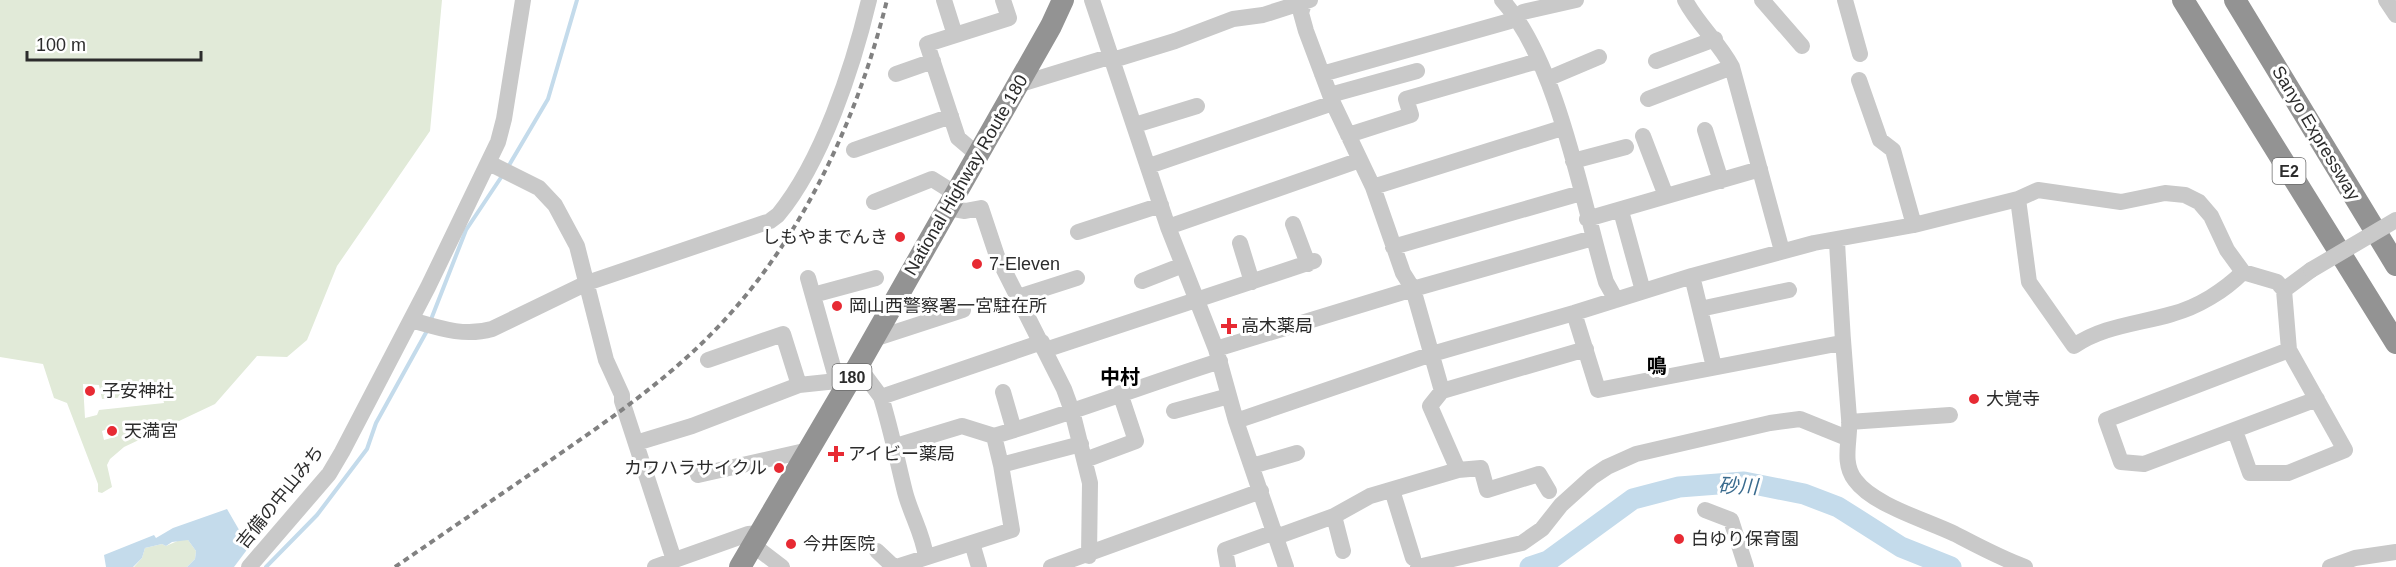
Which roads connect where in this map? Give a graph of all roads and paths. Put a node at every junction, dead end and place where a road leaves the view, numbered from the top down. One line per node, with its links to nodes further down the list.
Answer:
1 (523, 0): 48 (street, 吉備の中山みち)
2 (869, 0): 81 (street)
3 (944, 0): 18 (street)
4 (1003, 0): 18 (street)
5 (1062, 0): 33 (highway, National Highway Route 180 / 180)
6 (1092, 0): 23 (street)
7 (1502, 0): 16 (street)
8 (1576, 0): 16 (street)
9 (1684, 0): 19 (street)
10 (1762, 0): 20 (street)
11 (1845, 0): 21 (street)
12 (2182, 0): 96 (highway, E2)
13 (2235, 0): 72 (highway, Sanyo Expressway / E2)
14 (2386, 0): 17 (street)
15 (1306, 1): 23 (street); 29 (street)
16 (1516, 15): 25 (street); 29 (street)
17 (2396, 15)
18 (955, 35): 24 (street)
19 (1715, 39): 26 (street); 27 (street)
20 (1802, 46)
21 (1860, 54)
22 (1599, 57): 31 (street)
23 (1113, 58): 33 (street); 38 (street)
24 (933, 61): 30 (street); 37 (street)
25 (1538, 61): 31 (street); 41 (street)
26 (1656, 61)
27 (1732, 67): 35 (street); 50 (street)
28 (1418, 71): 34 (street)
29 (1322, 74): 34 (street)
30 (896, 75)
31 (1547, 79): 39 (street)
32 (1859, 80): 63 (street)
33 (1017, 85): 45 (highway, National Highway Route 180 / 180)
34 (1331, 99): 41 (street); 49 (street)
35 (1648, 99)
36 (1197, 106): 38 (street)
37 (951, 116): 44 (street); 45 (street)
38 (1135, 125): 49 (street)
39 (1562, 128): 47 (street); 52 (street)
40 (1706, 130): 51 (street)
41 (1348, 135): 46 (street)
42 (1643, 136): 54 (street)
43 (1626, 147): 47 (street)
44 (854, 150)
45 (978, 155): 56 (highway, National Highway Route 180 / 180)
46 (1360, 160): 52 (street); 64 (street)
47 (1573, 161): 53 (street)
48 (489, 163): 81 (street); 93 (street, 吉備の中山みち)
49 (1149, 166): 58 (street)
50 (1760, 169): 51 (street); 70 (street)
51 (1721, 180): 54 (street)
52 (1373, 187): 69 (street)
53 (1581, 193): 60 (street); 69 (street)
54 (1666, 196): 59 (street)
55 (2018, 199): 63 (street); 74 (street); 74 (street)
56 (952, 201): 57 (street); 87 (street); 94 (highway, National Highway Route 180 / 180)
57 (874, 202)
58 (1161, 205): 64 (street); 65 (street)
59 (1620, 211): 60 (street); 85 (street)
60 (1587, 219): 68 (street)
61 (2396, 220): 84 (street, bridge)
62 (1293, 224): 80 (street)
63 (1914, 225): 66 (street)
64 (1168, 227): 71 (street)
65 (1078, 232)
66 (1837, 241): 70 (street); 95 (street)
67 (1240, 243): 80 (street)
68 (1595, 244): 73 (street); 82 (street); 89 (street)
69 (1394, 247): 82 (street)
70 (1782, 251): 75 (street)
71 (1183, 265): 79 (street); 88 (street)
72 (2396, 265)
73 (1514, 272)
74 (2243, 272): 84 (street)
75 (1692, 276): 85 (street); 90 (street)
76 (808, 278): 86 (street)
77 (876, 278): 86 (street)
78 (1077, 278): 87 (street)
79 (1142, 281)
80 (1252, 282): 88 (street)
81 (587, 283): 93 (street); 121 (street)
82 (1413, 289): 100 (street); 101 (street)
83 (1789, 290): 90 (street)
84 (2284, 290): 99 (street)
85 (1643, 291): 89 (street)
86 (813, 295): 105 (street)
87 (1018, 297): 97 (street)
88 (1198, 300): 97 (street); 101 (street)
89 (1616, 300): 92 (street)
90 (1700, 309): 104 (street)
91 (963, 310): 94 (street)
92 (1574, 314): 98 (street); 100 (street)
93 (411, 320): 146 (street, 吉備の中山みち)
94 (874, 339): 103 (highway, National Highway Route 180 / 180)
95 (1841, 343): 104 (street); 118 (street)
96 (2396, 343)
97 (1043, 346): 111 (street); 113 (street)
98 (1586, 349): 104 (street); 107 (street)
99 (2289, 350): 112 (street); 119 (street)
100 (1432, 354): 107 (street); 116 (street)
101 (1218, 355): 109 (street); 110 (street)
102 (708, 360): 106 (street)
103 (858, 366): 105 (highway, National Highway Route 180 / 180); 111 (street)
104 (1714, 367)
105 (842, 384): 106 (street); 123 (highway, National Highway Route 180 / 180)
106 (799, 385): 121 (street)
107 (1442, 391): 128 (street)
108 (1003, 392): 117 (street)
109 (1120, 393): 113 (street); 124 (street)
110 (1229, 396): 114 (street); 116 (street)
111 (881, 397): 122 (street)
112 (2317, 399): 119 (street); 119 (street)
113 (1072, 411): 117 (street); 124 (street)
114 (1174, 411)
115 (1950, 415): 118 (street)
116 (1236, 421): 127 (street)
117 (1014, 430): 120 (street)
118 (1848, 430): 144 (street); 145 (street)
119 (2235, 432)
120 (994, 436): 122 (street); 126 (street)
121 (636, 444): 142 (street)
122 (896, 446): 141 (street)
123 (809, 450): 129 (street); 136 (highway, National Highway Route 180 / 180)
124 (1083, 452): 126 (street); 143 (street)
125 (1298, 453): 127 (street)
126 (1001, 465): 137 (street)
127 (1252, 466): 131 (street)
128 (1458, 470): 130 (street); 132 (street)
129 (698, 475)
130 (1392, 490): 134 (street); 144 (street)
131 (1261, 491): 135 (street); 143 (street)
132 (1549, 491)
133 (1705, 510): 155 (street)
134 (1334, 516): 135 (street); 139 (street)
135 (1275, 534): 153 (street); 154 (street)
136 (757, 539): 142 (street); 148 (highway, National Highway Route 180 / 180); 149 (street)
137 (972, 543): 141 (street); 151 (street)
138 (877, 550): 150 (street)
139 (1343, 550)
140 (2396, 552): 157 (street)
141 (926, 557): 150 (street)
142 (674, 560): 147 (street)
143 (1088, 560): 152 (street)
144 (1415, 562)
145 (1995, 562): 156 (street)
146 (249, 567)
147 (654, 567)
148 (740, 567)
149 (782, 567)
150 (895, 567)
151 (979, 567)
152 (1051, 567)
153 (1228, 567)
154 (1286, 567)
155 (1746, 567)
156 (2025, 567)
157 (2330, 567)

